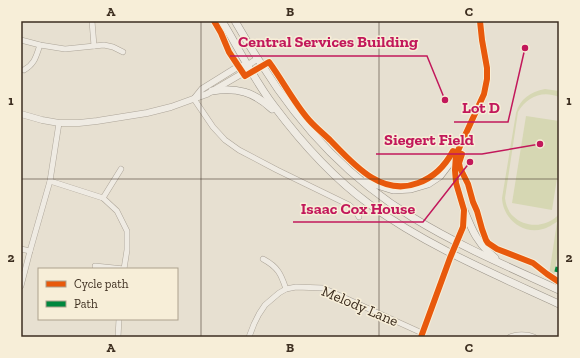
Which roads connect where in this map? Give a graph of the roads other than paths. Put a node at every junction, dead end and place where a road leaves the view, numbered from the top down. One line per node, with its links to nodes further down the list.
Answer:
1 (92, 21): 7 (street)
2 (222, 21): 10 (main road)
3 (235, 21): 9 (main road)
4 (480, 21): 17 (street)
5 (21, 40): 6 (street)
6 (40, 45): 7 (street); 11 (street)
7 (94, 46): 8 (street)
8 (123, 52)
9 (257, 59): 10 (street); 19 (main road)
10 (248, 65): 12 (street); 13 (street); 16 (main road)
11 (24, 70)
12 (212, 91): 13 (street); 16 (main road)
13 (194, 99): 15 (street); 23 (street)
14 (21, 114): 15 (street)
15 (59, 122): 20 (street)
16 (288, 124): 27 (main road)
17 (456, 154): 19 (main road); 22 (street)
18 (121, 169): 21 (street)
19 (350, 170): 24 (main road)
20 (50, 181): 21 (street); 26 (street)
21 (103, 198): 32 (street)
22 (464, 210): 24 (street); 29 (main road)
23 (359, 217)
24 (457, 242): 27 (street); 29 (main road)
25 (21, 249): 26 (street)
26 (30, 251): 33 (street)
27 (452, 253): 36 (main road); 38 (street)
28 (262, 259): 34 (street)
29 (504, 265): 35 (main road)
30 (95, 266): 31 (street)
31 (114, 268)
32 (124, 268)
33 (21, 286)
34 (286, 289): 38 (street, Melody Lane); 40 (street)
35 (559, 290)
36 (559, 304)
37 (119, 320): 39 (street)
38 (422, 335)
39 (118, 337)
40 (249, 337)
41 (510, 337): 42 (street)
42 (534, 337)

